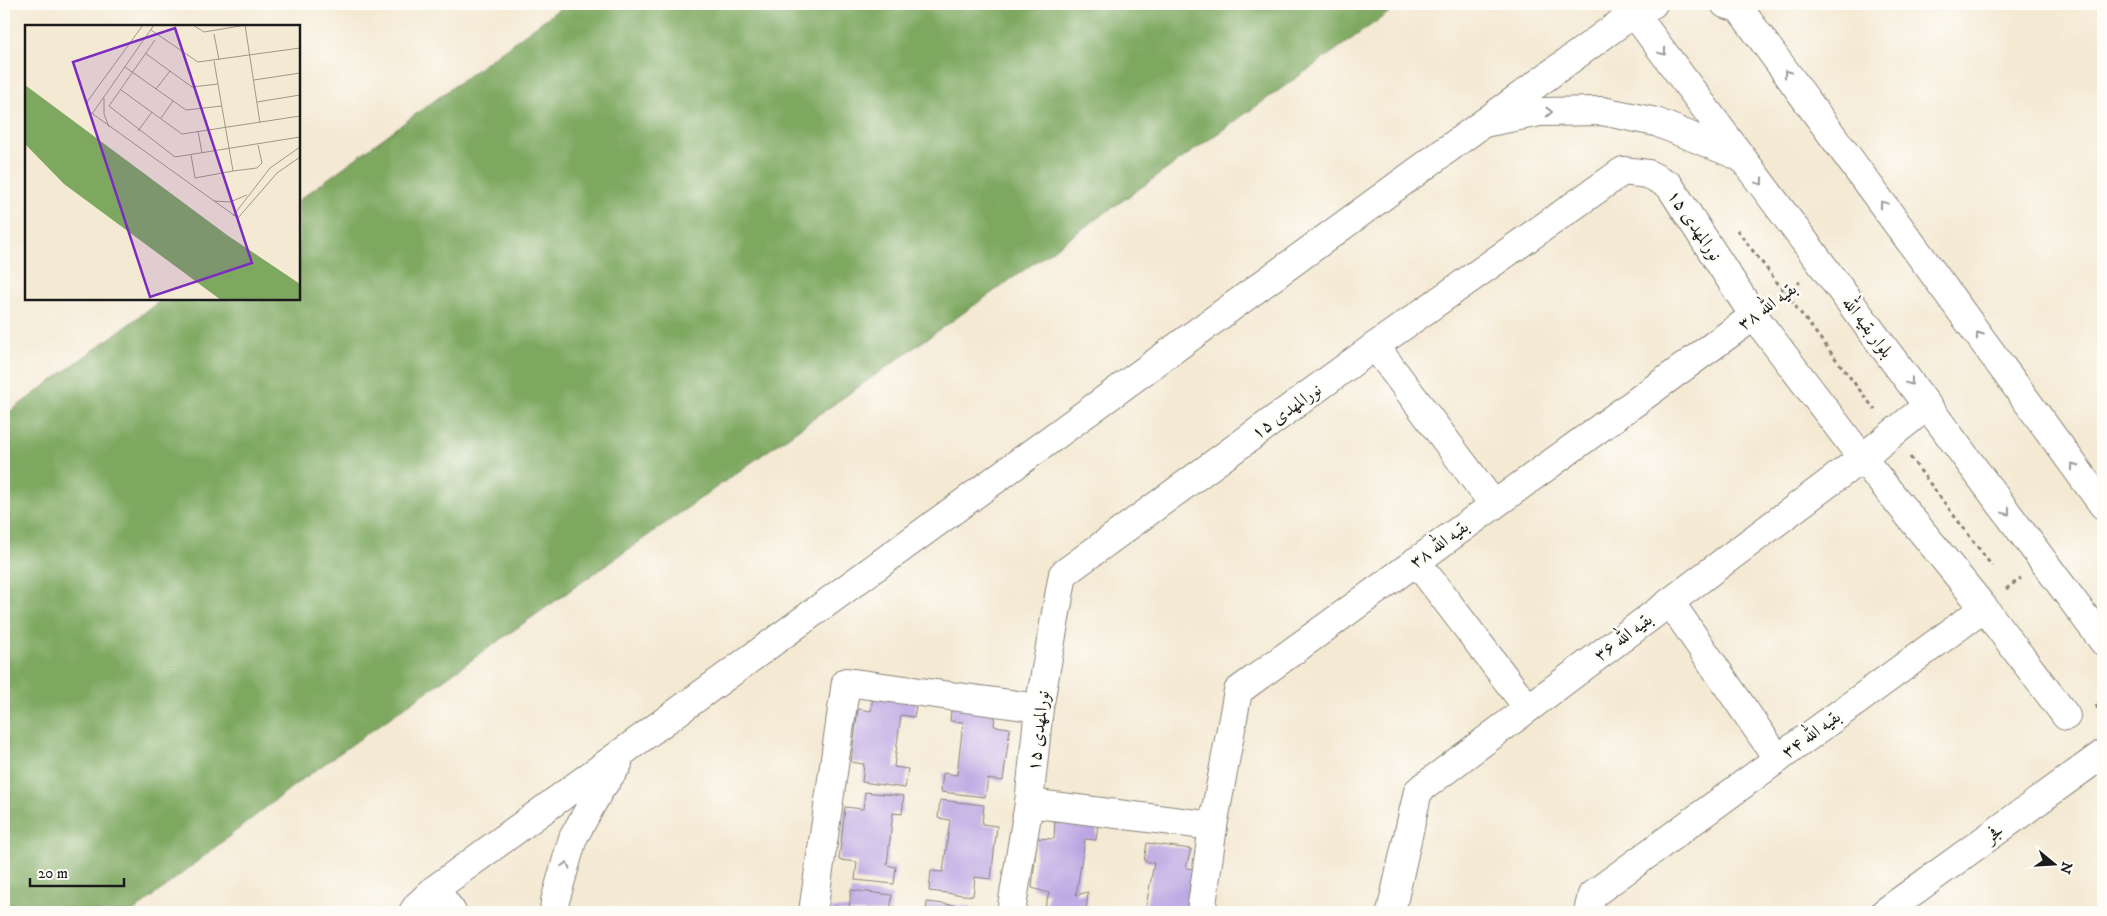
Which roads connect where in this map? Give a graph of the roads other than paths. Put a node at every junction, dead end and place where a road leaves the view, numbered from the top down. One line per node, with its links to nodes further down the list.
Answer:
1 (1725, 4): 10 (street, one-way to 1)
2 (1643, 8): 3 (street); 4 (street, بلوار بقیه الله, one-way to 4)
3 (1484, 123): 4 (street, one-way to 4); 18 (street)
4 (1742, 157): 7 (street, بلوار بقیه الله, one-way to 7)
5 (1754, 316): 6 (street, نورالمهدی ۱۵); 8 (street, نورالمهدی ۱۵); 9 (street, بقیه الله ۳۸)
6 (1375, 346): 9 (street); 15 (street, نورالمهدی ۱۵)
7 (1927, 406): 8 (street, بقیه الله ۳۶); 14 (street, بلوار بقیه الله, one-way to 14)
8 (1862, 458): 12 (street, بقیه الله ۳۶); 13 (street, نورالمهدی ۱۵)
9 (1494, 505): 11 (street, بقیه الله ۳۸)
10 (2103, 506)
11 (1416, 561): 16 (street); 22 (street, بقیه الله ۳۸)
12 (1670, 602): 16 (street, بقیه الله ۳۶); 20 (street)
13 (1984, 608): 17 (street, نورالمهدی ۱۵); 20 (street, بقیه الله ۳۴)
14 (2103, 641)
15 (1040, 708): 21 (street, نورالمهدی ۱۵); 27 (street)
16 (1528, 708): 30 (street, بقیه الله ۳۶)
17 (2066, 716)
18 (629, 747): 23 (street); 26 (street, one-way to 18)
19 (2103, 754): 32 (street, فجر)
20 (1778, 759): 31 (street, بقیه الله ۳۴)
21 (1029, 803): 22 (street); 28 (street, نورالمهدی ۱۵)
22 (1213, 826): 29 (street, بقیه الله ۳۸)
23 (435, 889): 24 (street); 25 (street)
24 (413, 912)
25 (452, 912)
26 (554, 912)
27 (813, 912)
28 (1011, 912)
29 (1201, 912)
30 (1390, 912)
31 (1588, 912)
32 (1885, 912)

